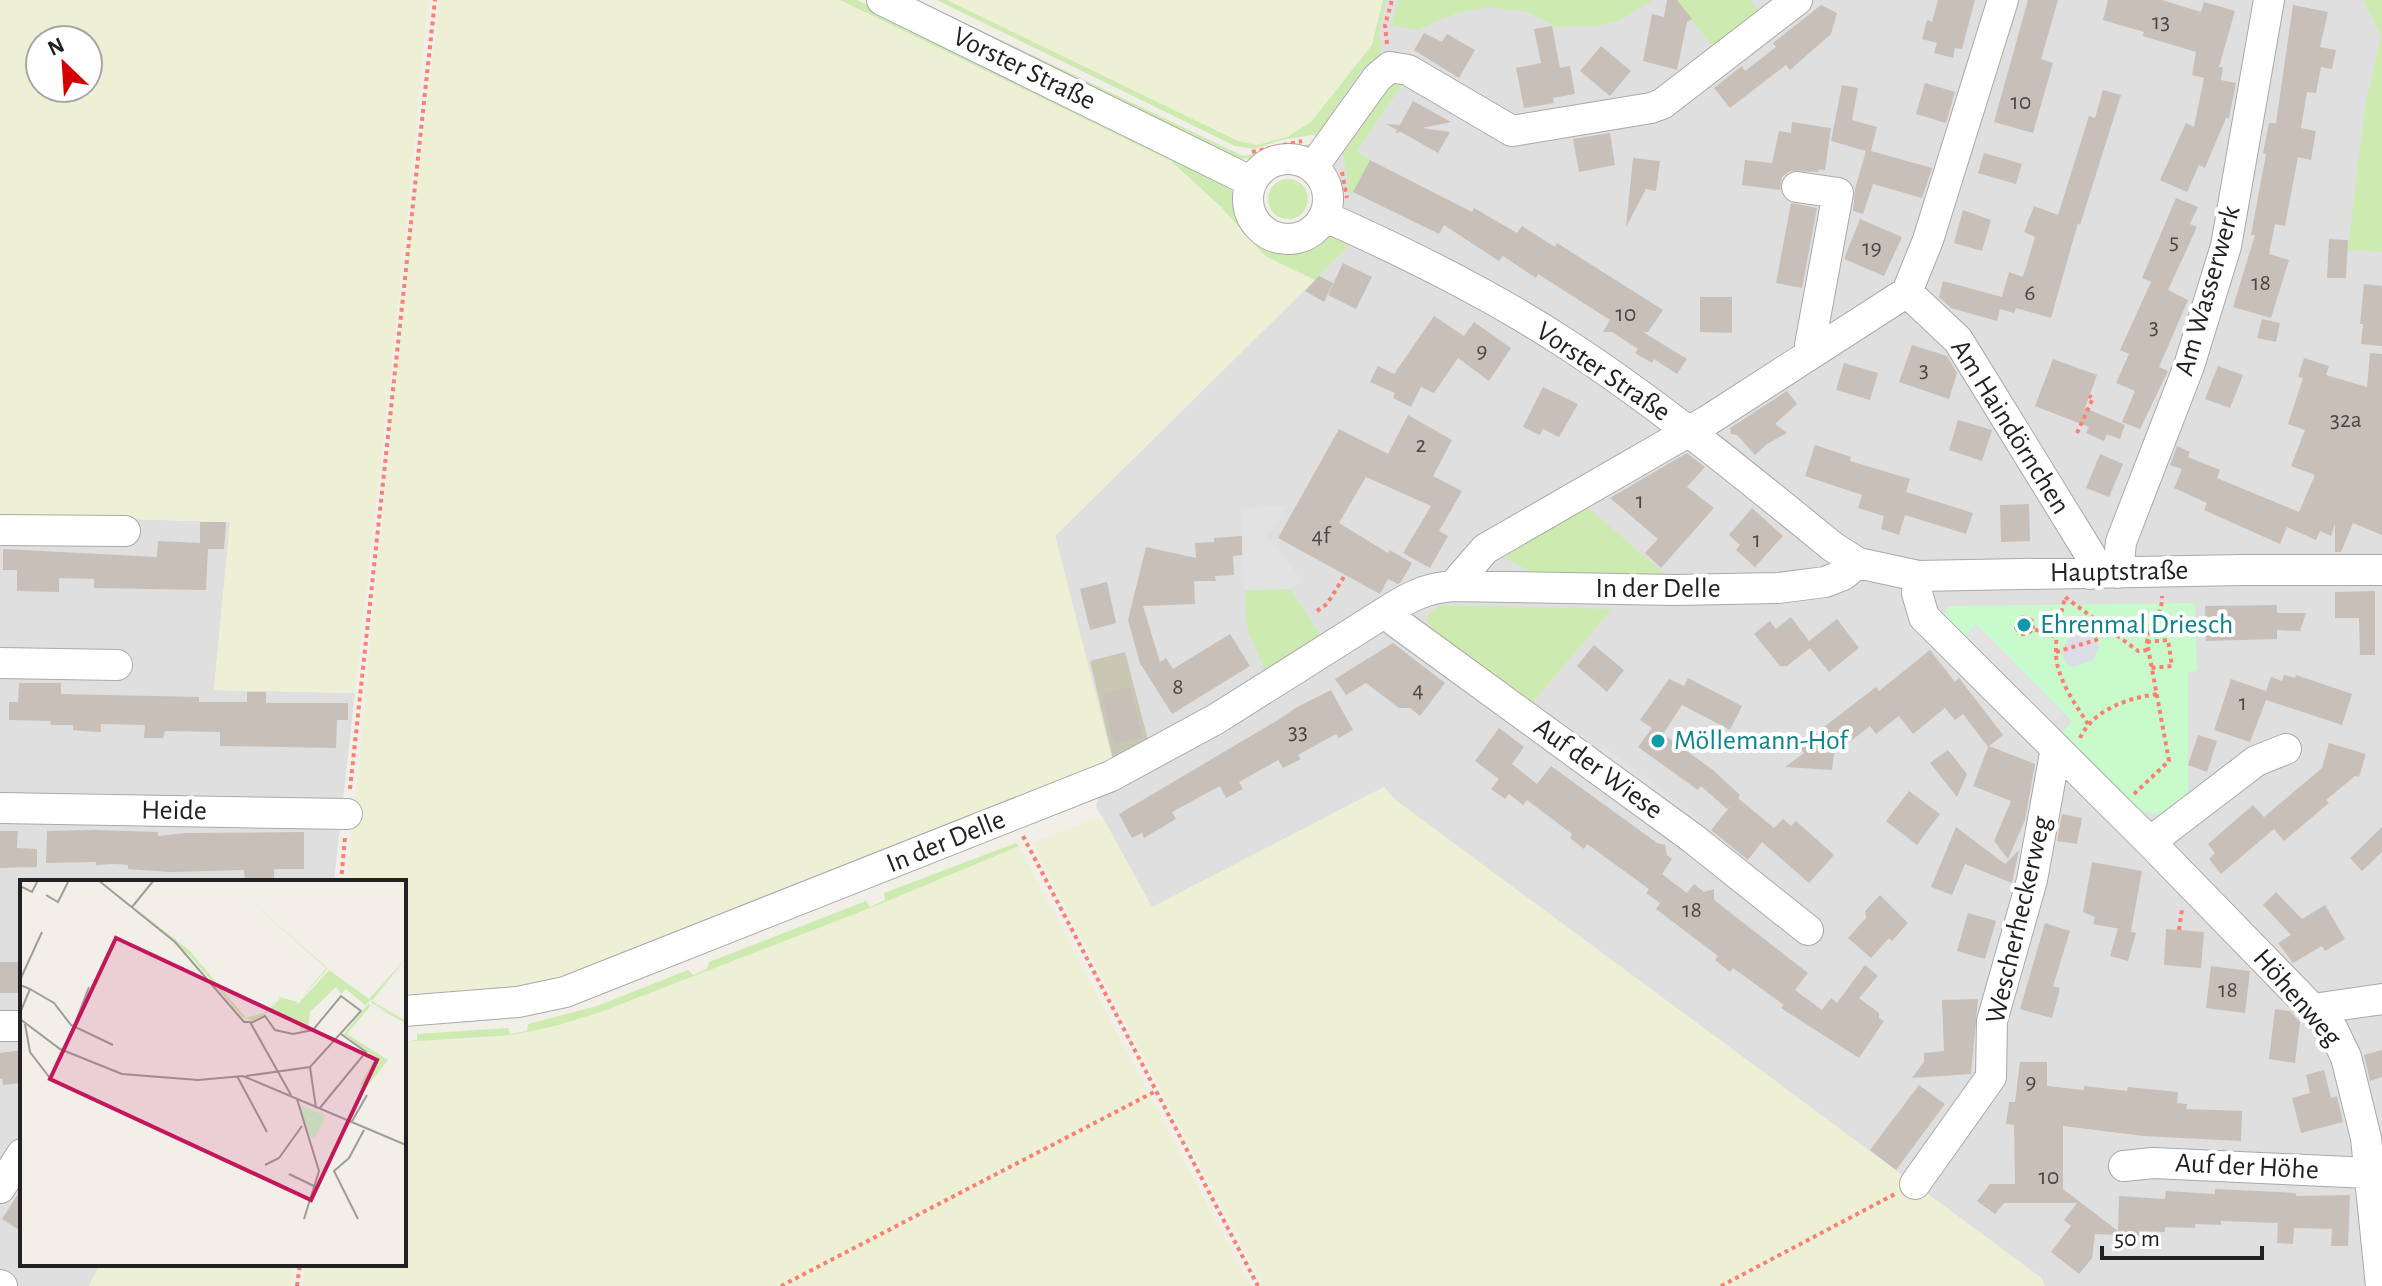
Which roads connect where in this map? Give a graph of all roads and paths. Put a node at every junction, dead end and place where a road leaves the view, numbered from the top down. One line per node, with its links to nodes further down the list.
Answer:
1 (435, 0): 46 (path)
2 (882, 0): 10 (street, Vorster Straße)
3 (1392, 0): 7 (path)
4 (1797, 0): 7 (street)
5 (2003, 0): 13 (street)
6 (2269, 0): 25 (street, Am Wasserwerk)
7 (1390, 67): 9 (street)
8 (1244, 152): 9 (path)
9 (1321, 156): 10 (street); 12 (street); 12 (path)
10 (1252, 182): 12 (street)
11 (1797, 187): 14 (street)
12 (1337, 208): 16 (street, Vorster Straße)
13 (1907, 292): 14 (street); 25 (street, Am Haindörnchen)
14 (1814, 352): 16 (street)
15 (2089, 396): 17 (path)
16 (1689, 432): 20 (street, Vorster Straße); 26 (street)
17 (2077, 433)
18 (0, 530): 19 (street)
19 (125, 531)
20 (1858, 563): 24 (street, Hauptstraße); 26 (street, In der Delle)
21 (2382, 570): 22 (street, Hauptstraße)
22 (2154, 572): 25 (street, Hauptstraße); 34 (path)
23 (1345, 575): 29 (path)
24 (1918, 576): 25 (street, Hauptstraße); 43 (street, Höhenweg)
25 (2095, 581): 28 (path)
26 (1453, 586): 30 (street, In der Delle)
27 (2051, 597): 28 (path)
28 (2065, 597): 32 (path); 33 (path)
29 (1317, 611)
30 (1387, 611): 50 (street, Auf der Wiese); 53 (street, In der Delle)
31 (2033, 629): 31 (path); 33 (path)
32 (2107, 631): 35 (path); 36 (path)
33 (2057, 637): 36 (path)
34 (2147, 642): 35 (path); 39 (path)
35 (2148, 650): 39 (path)
36 (2056, 652): 41 (path)
37 (0, 663): 38 (street)
38 (117, 665)
39 (2151, 668): 40 (path)
40 (2158, 694): 41 (path); 45 (path)
41 (2088, 724): 43 (path)
42 (2286, 749): 48 (street)
43 (2063, 755): 45 (street, Höhenweg); 58 (street, Wescherheckerweg)
44 (0, 808): 46 (street, Heide)
45 (2117, 809): 48 (street, Höhenweg)
46 (347, 814): 49 (path)
47 (1034, 829): 54 (path)
48 (2150, 842): 52 (street, Höhenweg)
49 (341, 880)
50 (1808, 930)
51 (2382, 999): 52 (street)
52 (2313, 1009): 57 (street, Höhenweg)
53 (406, 1011)
54 (1156, 1091): 62 (path); 63 (path)
55 (20, 1157): 59 (street)
56 (2124, 1166): 57 (street, Auf der Höhe)
57 (2370, 1173): 65 (street, Höhenweg)
58 (1915, 1184): 64 (path)
59 (0, 1188)
60 (300, 1266): 61 (path)
61 (297, 1286)
62 (781, 1286)
63 (1258, 1286)
64 (1721, 1286)
65 (2381, 1286)

